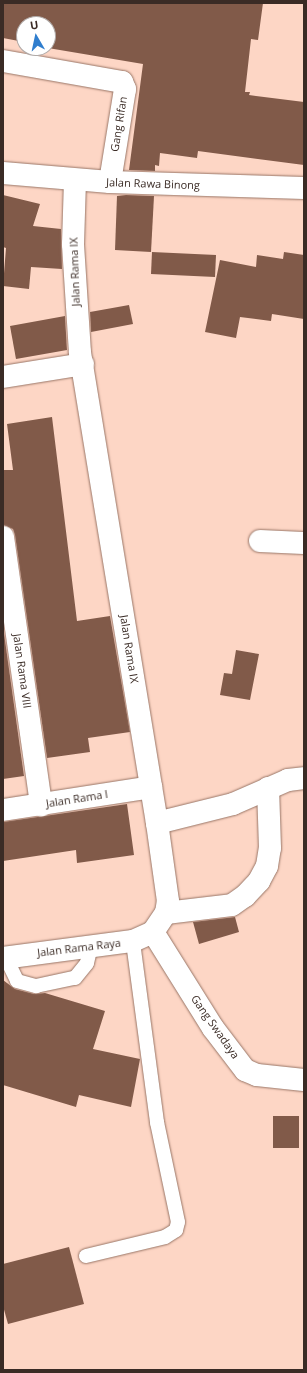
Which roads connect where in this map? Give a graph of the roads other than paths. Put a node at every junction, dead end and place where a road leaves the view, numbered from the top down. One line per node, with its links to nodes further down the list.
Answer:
1 (3, 61): 4 (street, Gang Rifan)
2 (3, 173): 3 (street, Jalan Rawa Binong)
3 (75, 180): 4 (street, Jalan Rawa Binong); 6 (street, Jalan Rama IX)
4 (110, 182): 5 (street, Jalan Rawa Binong)
5 (304, 188)
6 (82, 364): 7 (street); 12 (street, Jalan Rama IX)
7 (3, 377)
8 (3, 537): 14 (street, Jalan Rama VIII)
9 (260, 541): 10 (street)
10 (304, 544)
11 (304, 778): 13 (street)
12 (151, 787): 14 (street, Jalan Rama I); 16 (street, Jalan Rama IX)
13 (268, 788): 16 (street); 17 (street)
14 (41, 805): 15 (street, Jalan Rama I)
15 (3, 810)
16 (158, 823): 17 (street, Jalan Rama IX)
17 (166, 913): 18 (street)
18 (153, 932): 19 (street, Jalan Rama Raya); 22 (street, Gang Swadaya)
19 (134, 941): 20 (street, Jalan Rama Raya); 23 (lane)
20 (91, 946): 21 (street, Jalan Rama Raya); 21 (lane)
21 (4, 958)
22 (304, 1080)
23 (86, 1256)

